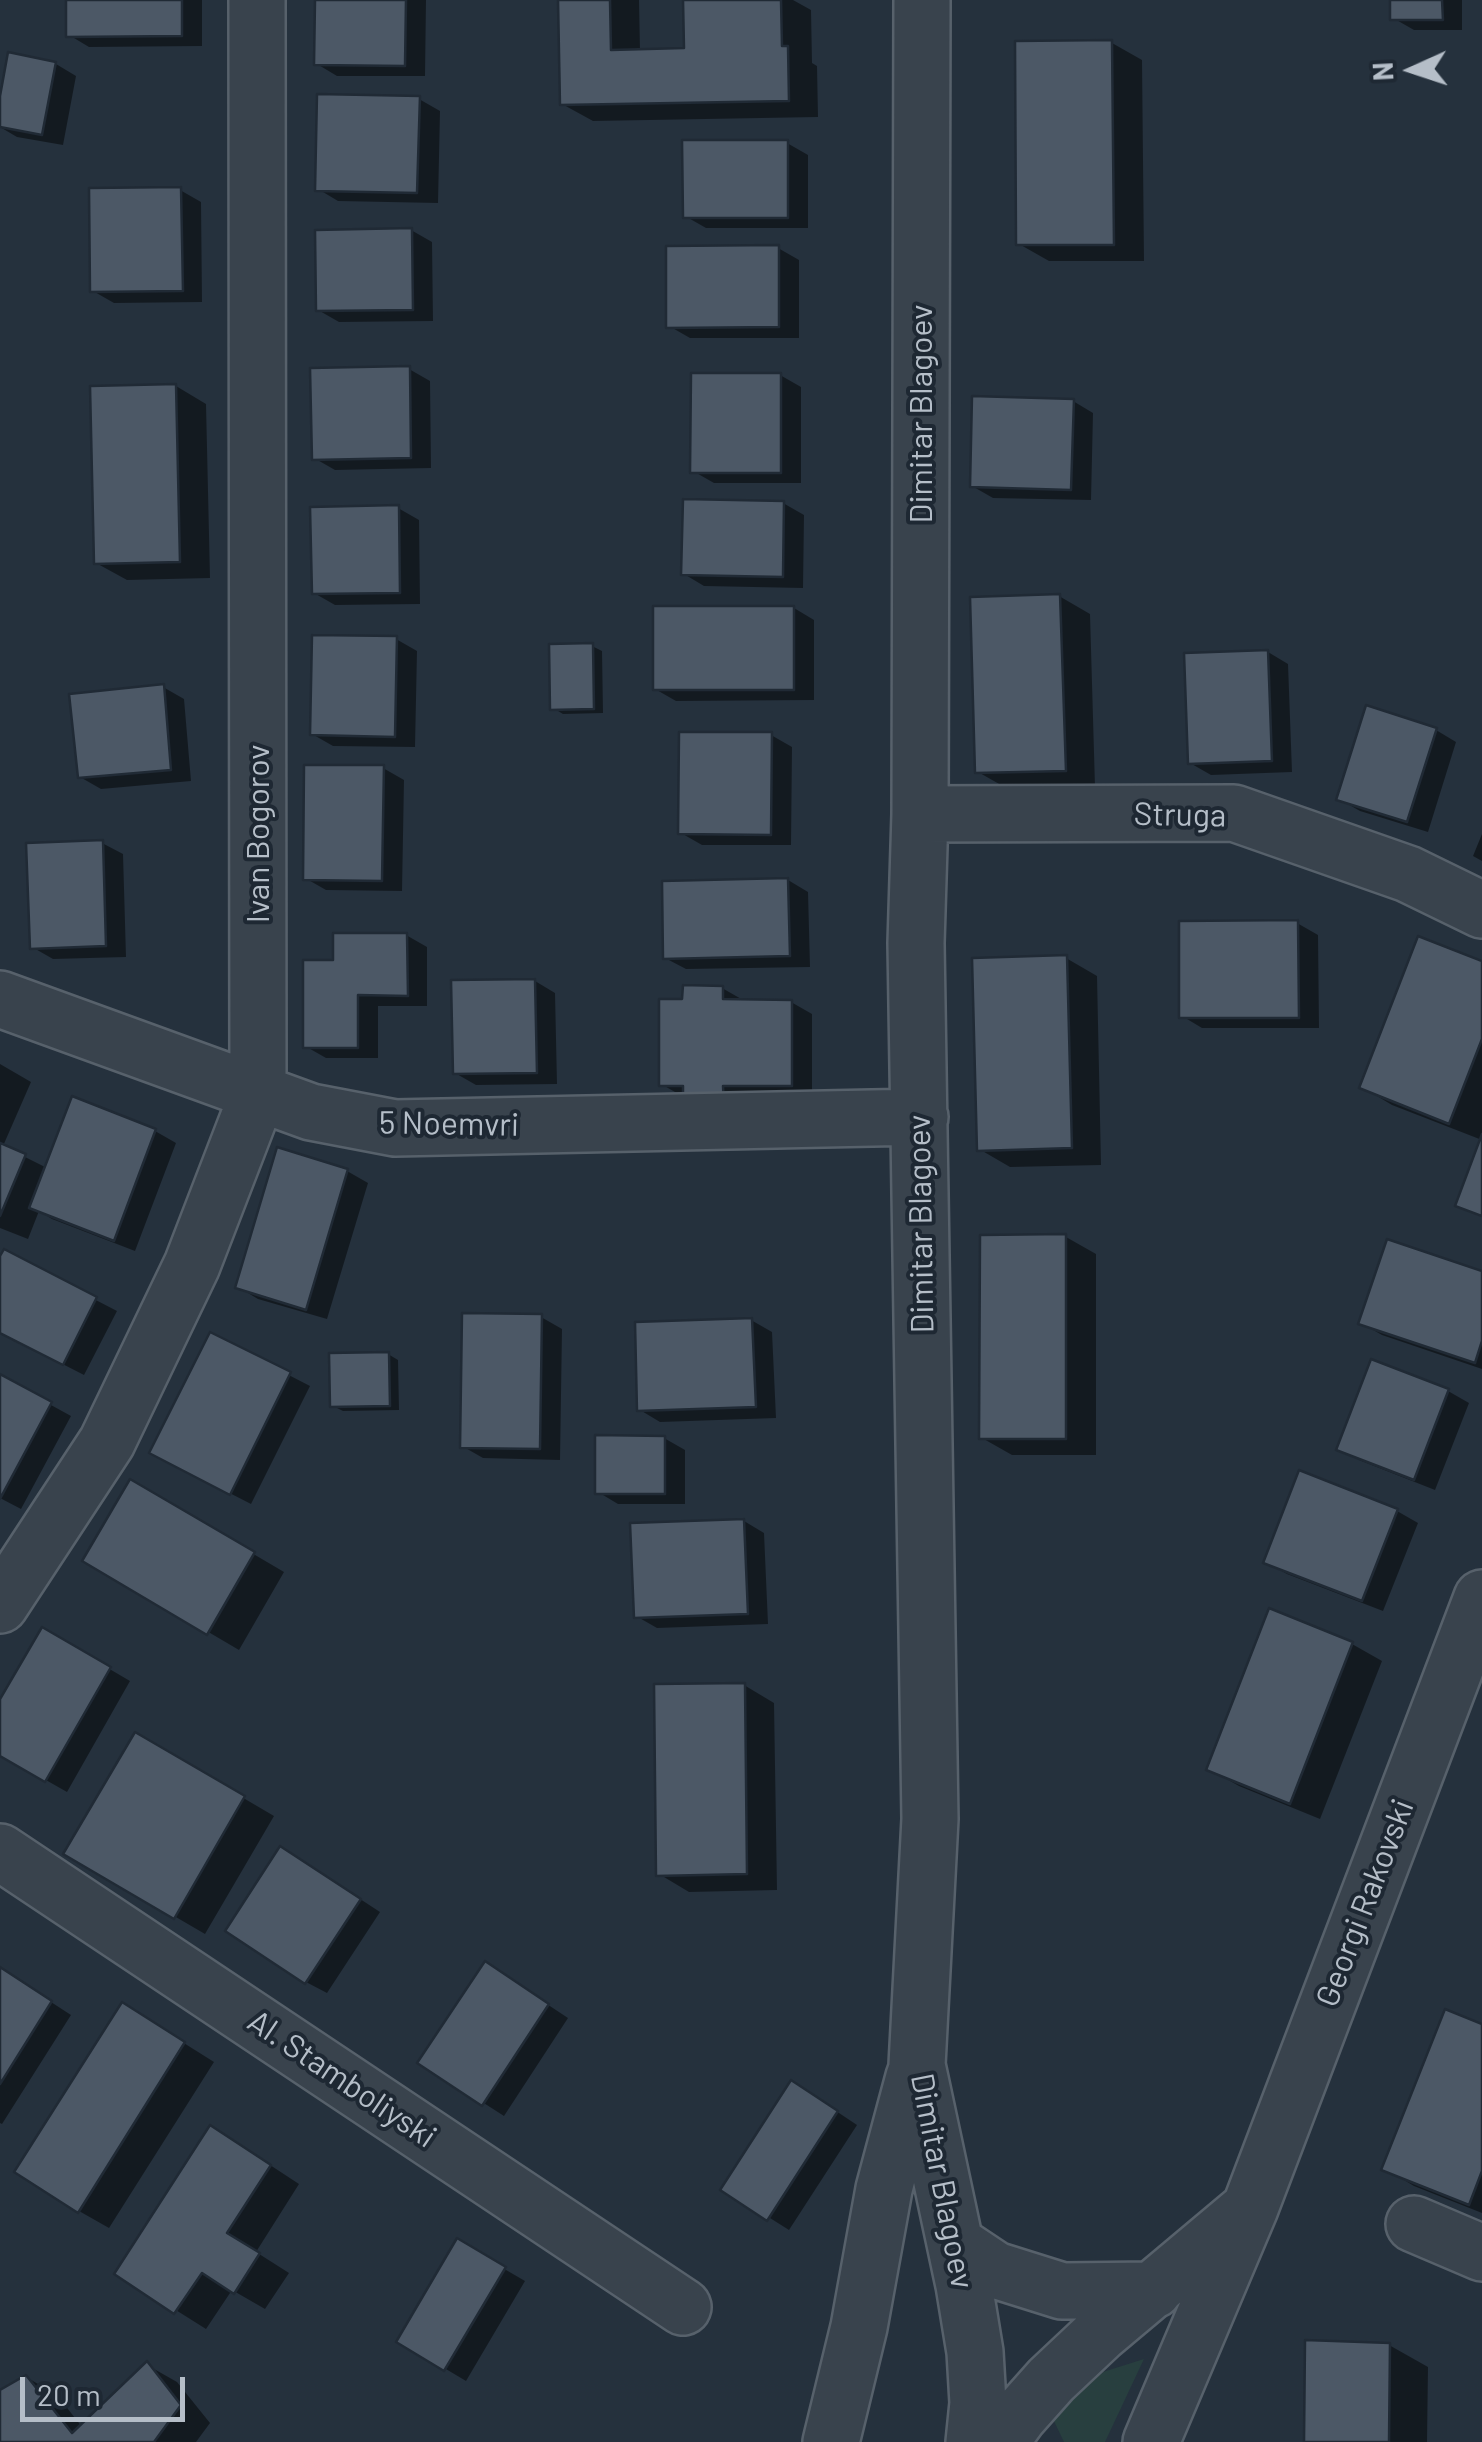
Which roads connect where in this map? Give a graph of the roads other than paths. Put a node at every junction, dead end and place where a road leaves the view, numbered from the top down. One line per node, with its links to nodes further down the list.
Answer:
1 (257, 0): 6 (street, Ivan Bogorov)
2 (922, 0): 3 (street, Dimitar Blagoev)
3 (920, 814): 4 (street, Struga); 7 (street, Dimitar Blagoev)
4 (1482, 910)
5 (0, 999): 6 (street, 5 Noemvri)
6 (258, 1094): 7 (street, 5 Noemvri); 9 (street, Ivan Bogorov)
7 (920, 1117): 11 (street, Dimitar Blagoev)
8 (1482, 1598): 12 (street, Georgi Rakovski)
9 (0, 1605)
10 (0, 1852): 17 (street, Al. Stamboliyski)
11 (917, 2065): 14 (street, Dimitar Blagoev); 18 (street)
12 (1250, 2208): 16 (street, Georgi Rakovski); 21 (street, Georgi Rakovski)
13 (1414, 2224): 15 (street)
14 (956, 2244): 16 (street); 19 (street, Dimitar Blagoev)
15 (1482, 2253)
16 (1154, 2290): 20 (street, Georgi Rakovski)
17 (682, 2307)
18 (831, 2442)
19 (974, 2442)
20 (1000, 2442)
21 (1151, 2442)

